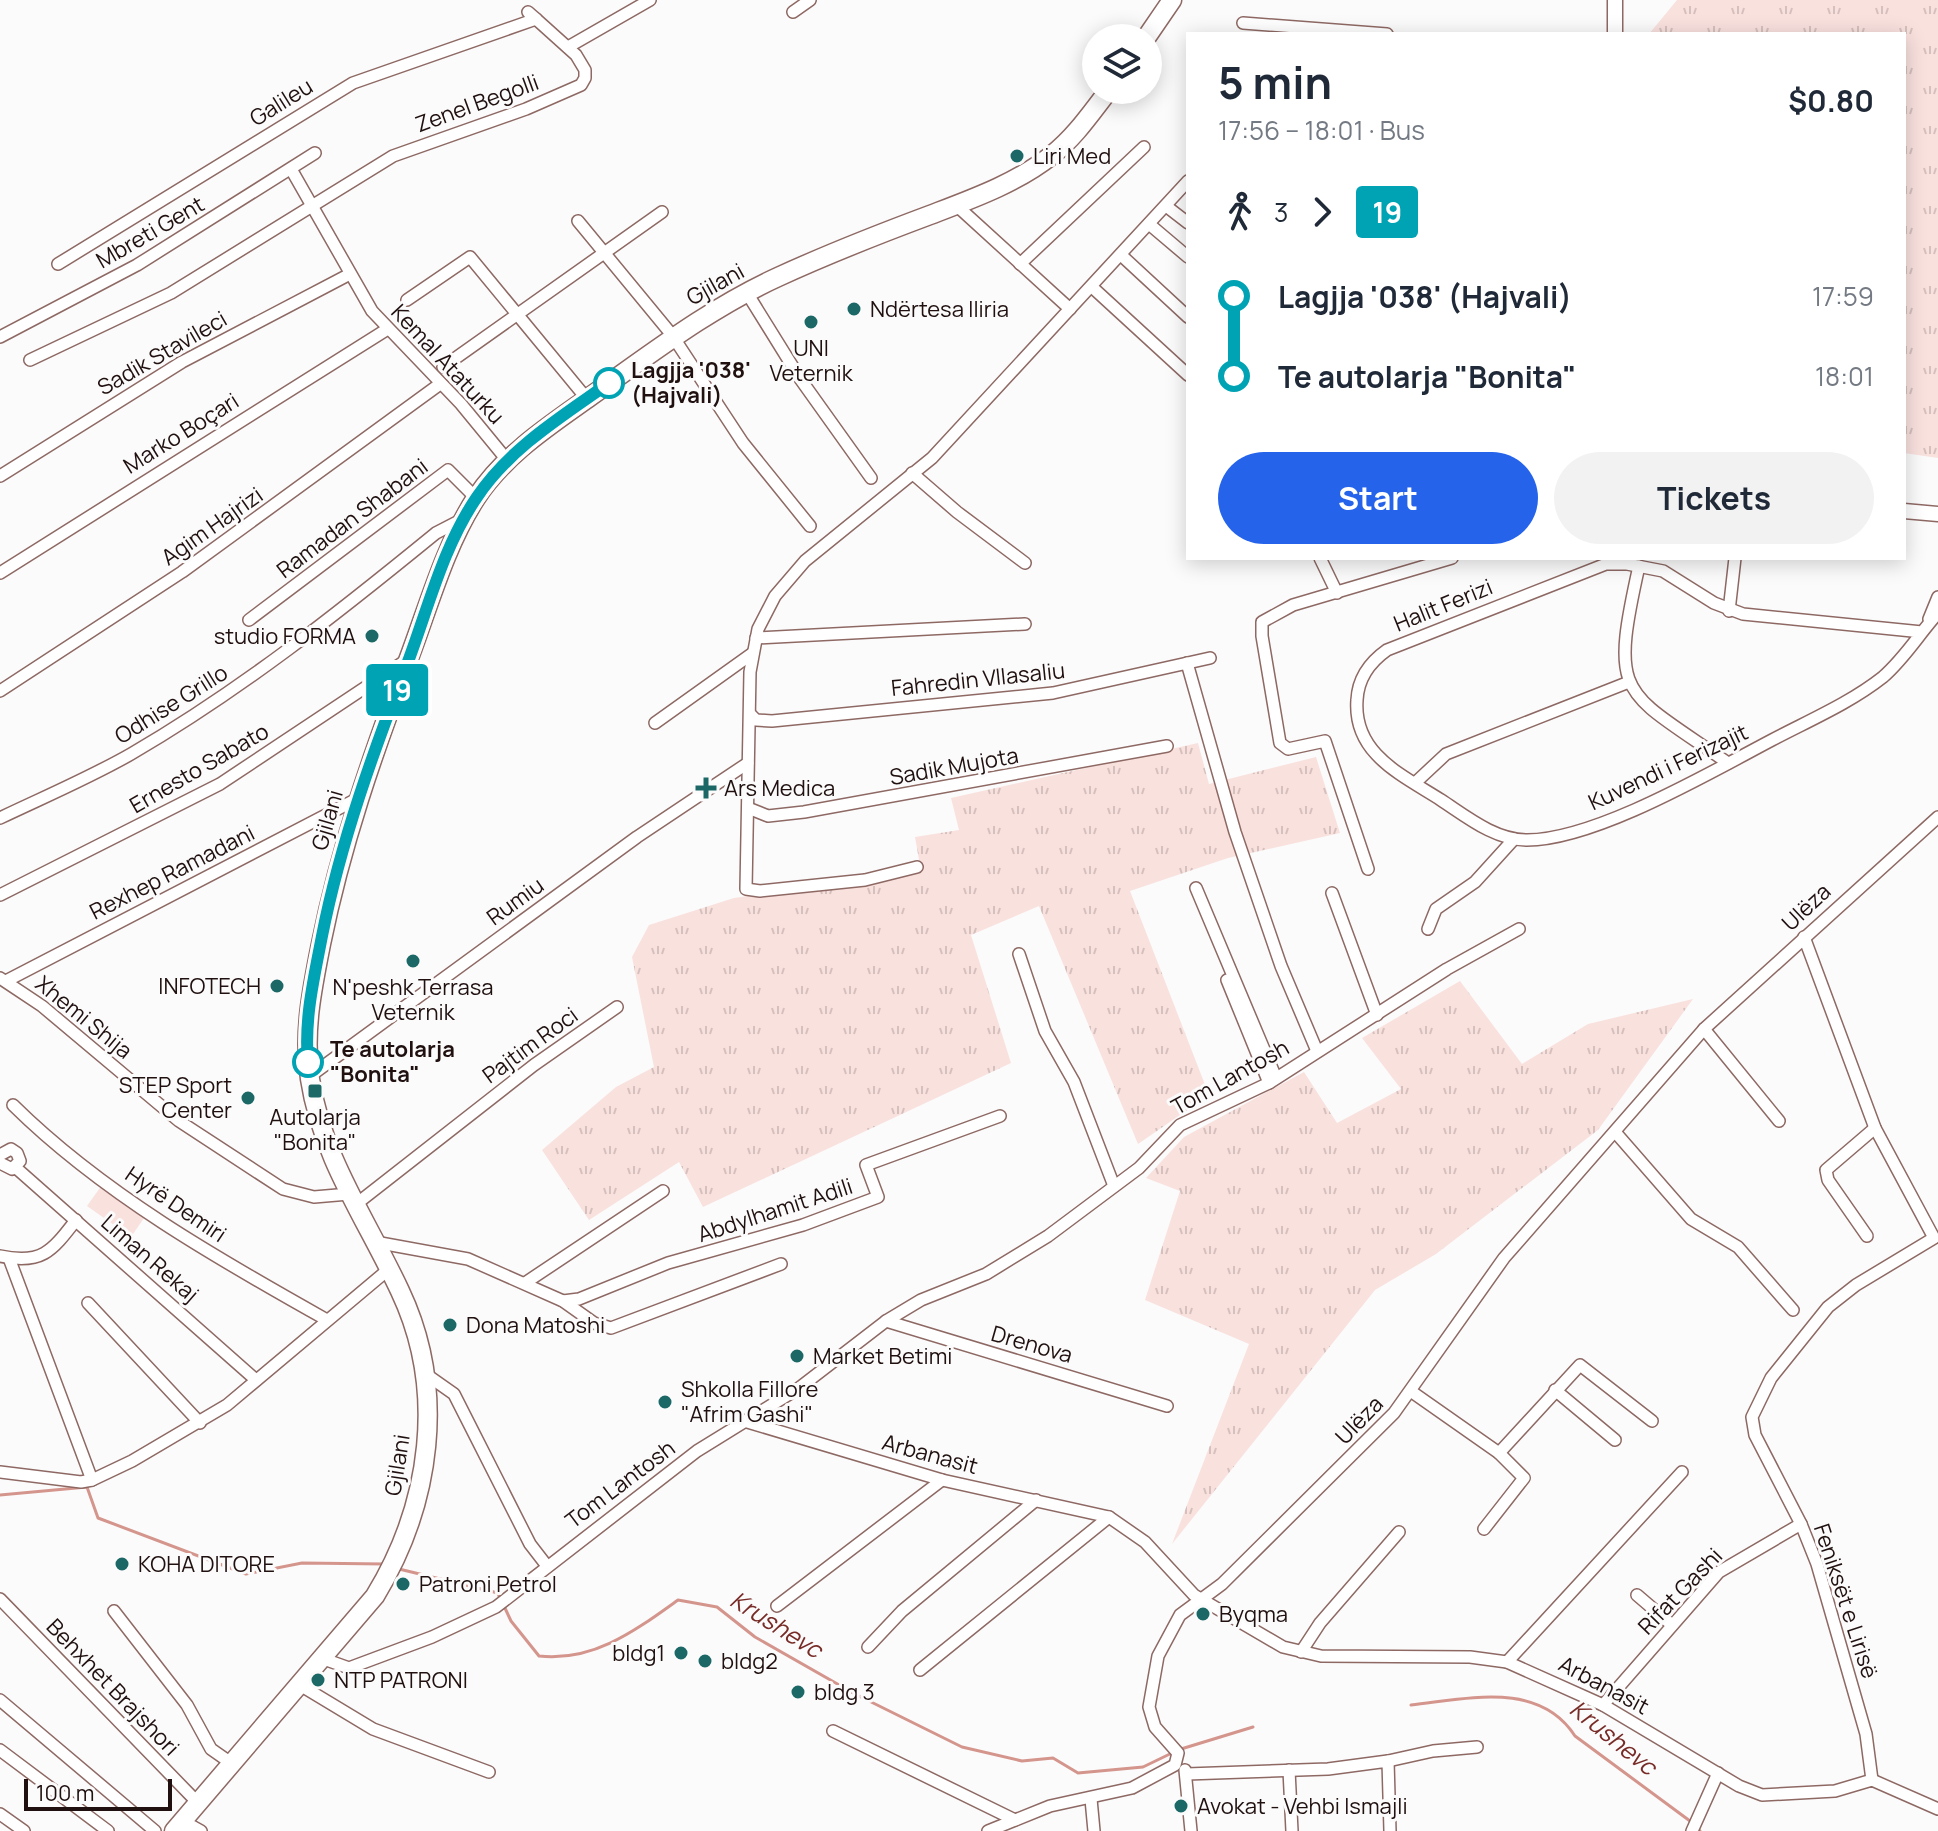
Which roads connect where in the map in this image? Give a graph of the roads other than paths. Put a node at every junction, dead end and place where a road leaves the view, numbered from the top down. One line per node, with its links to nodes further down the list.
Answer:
1 (650, 0): 11 (street)
2 (810, 0): 5 (street)
3 (1172, 0): 8 (main road)
4 (1615, 0): 10 (street)
5 (793, 12)
6 (532, 15): 11 (street, Zenel Begolli); 27 (street, Galileu)
7 (1243, 23): 9 (street)
8 (1156, 24)
9 (1361, 32)
10 (1615, 32)
11 (568, 47): 17 (street, Zenel Begolli)
12 (1098, 104): 18 (main road, Gjilani)
13 (1144, 147): 28 (street)
14 (315, 153): 15 (street, Mbreti Gent)
15 (291, 169): 17 (street, Kemal Ataturku); 38 (street, Mbreti Gent)
16 (1186, 186): 19 (street)
17 (312, 204): 29 (street, Kemal Ataturku); 39 (street)
18 (956, 205): 28 (street); 31 (main road, Gjilani)
19 (1166, 206): 22 (street); 23 (street)
20 (662, 212): 24 (street)
21 (578, 221): 24 (street)
22 (1186, 221)
23 (1149, 224): 25 (street); 26 (street)
24 (606, 252): 34 (street); 37 (street)
25 (1121, 255): 30 (street); 35 (street)
26 (1186, 255)
27 (58, 264)
28 (1020, 264): 33 (street)
29 (350, 274): 36 (street, Kemal Ataturku); 46 (street, Sadik Stavileci)
30 (1092, 287): 33 (street); 41 (street)
31 (747, 293): 37 (main road, Gjilani); 47 (street)
32 (407, 300): 34 (street)
33 (1070, 309): 45 (street)
34 (517, 315): 40 (street); 43 (street)
35 (1186, 315)
36 (386, 330): 42 (street, Kemal Ataturku); 58 (street, Marko Boçari)
37 (672, 335): 43 (main road, Gjilani); 52 (street)
38 (0, 337)
39 (30, 360)
40 (443, 367)
41 (1186, 373)
42 (440, 384): 44 (street, Kemal Ataturku); 72 (street, Agim Hajrizi)
43 (587, 399): 44 (main road, Gjilani)
44 (507, 460): 48 (main road, Gjilani)
45 (912, 473): 56 (street); 66 (street)
46 (0, 476)
47 (871, 478)
48 (476, 498): 51 (main road, Gjilani); 63 (street, Ramadan Shabani)
49 (1906, 511): 50 (street)
50 (1938, 514)
51 (465, 517): 68 (main road, Gjilani); 82 (street, Odhise Grillo)
52 (810, 526)
53 (1321, 560): 59 (street)
54 (1445, 560): 59 (street)
55 (1735, 560): 61 (street)
56 (1025, 563)
57 (1639, 566): 61 (street, Halit Ferizi); 71 (street); 78 (street, Halit Ferizi)
58 (0, 573)
59 (1337, 593): 85 (street)
60 (1938, 597): 65 (street)
61 (1729, 611): 65 (street, Halit Ferizi)
62 (1938, 613): 65 (street)
63 (249, 620)
64 (1025, 624): 66 (street)
65 (1924, 629): 77 (street, Kuvendi i Ferizajit)
66 (756, 638): 67 (street)
67 (753, 653): 73 (street); 74 (street)
68 (409, 658): 79 (main road, Gjilani); 88 (street, Ernesto Sabato)
69 (1210, 658): 70 (street, Fahredin Vllasaliu)
70 (1187, 663): 73 (street, Fahredin Vllasaliu); 98 (street)
71 (1629, 682): 77 (street); 78 (street)
72 (0, 691)
73 (750, 714): 76 (street)
74 (655, 723)
75 (1167, 746): 80 (street, Sadik Mujota)
76 (748, 763): 80 (street); 99 (street, Rumiu)
77 (1728, 763): 83 (street, Kuvendi i Ferizajit)
78 (1415, 783): 83 (street, Halit Ferizi)
79 (357, 799): 94 (street, Rexhep Ramadani); 99 (main road, Gjilani)
80 (748, 808): 84 (street)
81 (1938, 817): 92 (street, Ulëza)
82 (0, 818)
83 (1514, 839): 90 (street)
84 (917, 867)
85 (1368, 869)
86 (1196, 888): 100 (street)
87 (1332, 893): 96 (street)
88 (0, 895)
89 (1205, 926): 100 (street)
90 (1428, 929)
91 (1519, 929): 96 (street, Tom Lantosh)
92 (1804, 937): 97 (street, Ulëza); 104 (street, Feniksët e Lirisë)
93 (1019, 954): 109 (street)
94 (3, 980): 111 (street, Xhemi Shija)
95 (617, 1007): 111 (street, Pajtim Roci)
96 (1377, 1015): 98 (street, Tom Lantosh)
97 (1704, 1029): 103 (street); 105 (street, Ulëza)
98 (1317, 1051): 100 (street, Tom Lantosh)
99 (310, 1076): 111 (main road, Gjilani)
100 (1272, 1081): 109 (street, Tom Lantosh)
101 (13, 1105): 123 (street, Hyrë Demiri)
102 (1000, 1116): 120 (street, Abdylhamit Adili)
103 (1779, 1121)
104 (1875, 1128): 113 (street); 114 (street, Feniksët e Lirisë)
105 (1616, 1133): 122 (street); 128 (street, Ulëza)
106 (0, 1155): 108 (street, Liman Rekaj)
107 (0, 1163): 108 (street)
108 (15, 1167): 112 (street, Liman Rekaj)
109 (1114, 1186): 124 (street, Tom Lantosh)
110 (663, 1191): 119 (street)
111 (352, 1199): 115 (main road, Gjilani)
112 (76, 1220): 116 (street); 126 (street, Liman Rekaj)
113 (1867, 1236)
114 (1937, 1239): 141 (street, Feniksët e Lirisë)
115 (375, 1242): 118 (main road, Gjilani); 119 (street)
116 (4, 1257): 137 (street)
117 (781, 1264): 120 (street)
118 (389, 1269): 123 (street); 125 (main road, Gjilani)
119 (525, 1283): 120 (street)
120 (563, 1301)
121 (88, 1303): 132 (street)
122 (1793, 1310)
123 (327, 1320): 126 (street)
124 (886, 1321): 129 (street, Drenova); 130 (street, Tom Lantosh)
125 (427, 1375): 144 (street); 153 (main road, Gjilani)
126 (256, 1380): 132 (street)
127 (1555, 1390): 131 (street); 133 (street); 134 (street)
128 (1412, 1392): 134 (street); 147 (street, Ulëza)
129 (1167, 1406)
130 (744, 1421): 138 (street, Arbanasit); 144 (street, Tom Lantosh)
131 (1652, 1421)
132 (200, 1423): 137 (street)
133 (1615, 1440)
134 (1499, 1453): 142 (street)
135 (0, 1472): 137 (street)
136 (1682, 1472): 154 (street)
137 (92, 1480)
138 (942, 1480): 139 (street, Arbanasit); 148 (street)
139 (1036, 1500): 140 (street, Arbanasit); 151 (street)
140 (1109, 1517): 147 (street, Arbanasit); 155 (street)
141 (1801, 1524): 150 (street, Rifat Gashi); 169 (street, Feniksët e Lirisë)
142 (1484, 1529)
143 (1399, 1532): 152 (street)
144 (547, 1566): 153 (street, Tom Lantosh)
145 (1637, 1595): 150 (street)
146 (0, 1599): 171 (street, Behxhet Brajshori)
147 (1202, 1599): 152 (street, Arbanasit); 162 (street, Ulëza)
148 (777, 1606)
149 (114, 1611): 164 (street)
150 (1672, 1625): 158 (street, Rifat Gashi)
151 (868, 1647)
152 (1301, 1652): 154 (street, Arbanasit)
153 (321, 1658): 156 (main road, Gjilani)
154 (1507, 1662): 158 (street, Arbanasit)
155 (920, 1670)
156 (300, 1685): 164 (main road, Gjilani); 166 (street)
157 (0, 1700): 177 (street)
158 (1603, 1705): 167 (street, Arbanasit)
159 (833, 1731): 174 (street)
160 (1477, 1747): 163 (street)
161 (0, 1750): 176 (street)
162 (1177, 1752): 168 (street, Ulëza); 170 (street)
163 (1388, 1761): 165 (street); 185 (street)
164 (231, 1763): 171 (main road, Gjilani)
165 (1289, 1770): 168 (street); 184 (street)
166 (489, 1772)
167 (1718, 1773): 169 (street, Arbanasit); 186 (street)
168 (1187, 1774): 183 (street)
169 (1872, 1780): 172 (street)
170 (1091, 1799): 174 (street); 182 (street)
171 (198, 1803): 178 (main road, Gjilani)
172 (1938, 1809)
173 (0, 1814): 175 (street)
174 (1015, 1820): 181 (street)
175 (24, 1831)
176 (108, 1831)
177 (155, 1831)
178 (174, 1831)
179 (186, 1831): 180 (street)
180 (201, 1831)
181 (988, 1831)
182 (1094, 1831)
183 (1191, 1831)
184 (1292, 1831)
185 (1390, 1831)
186 (1692, 1831)

